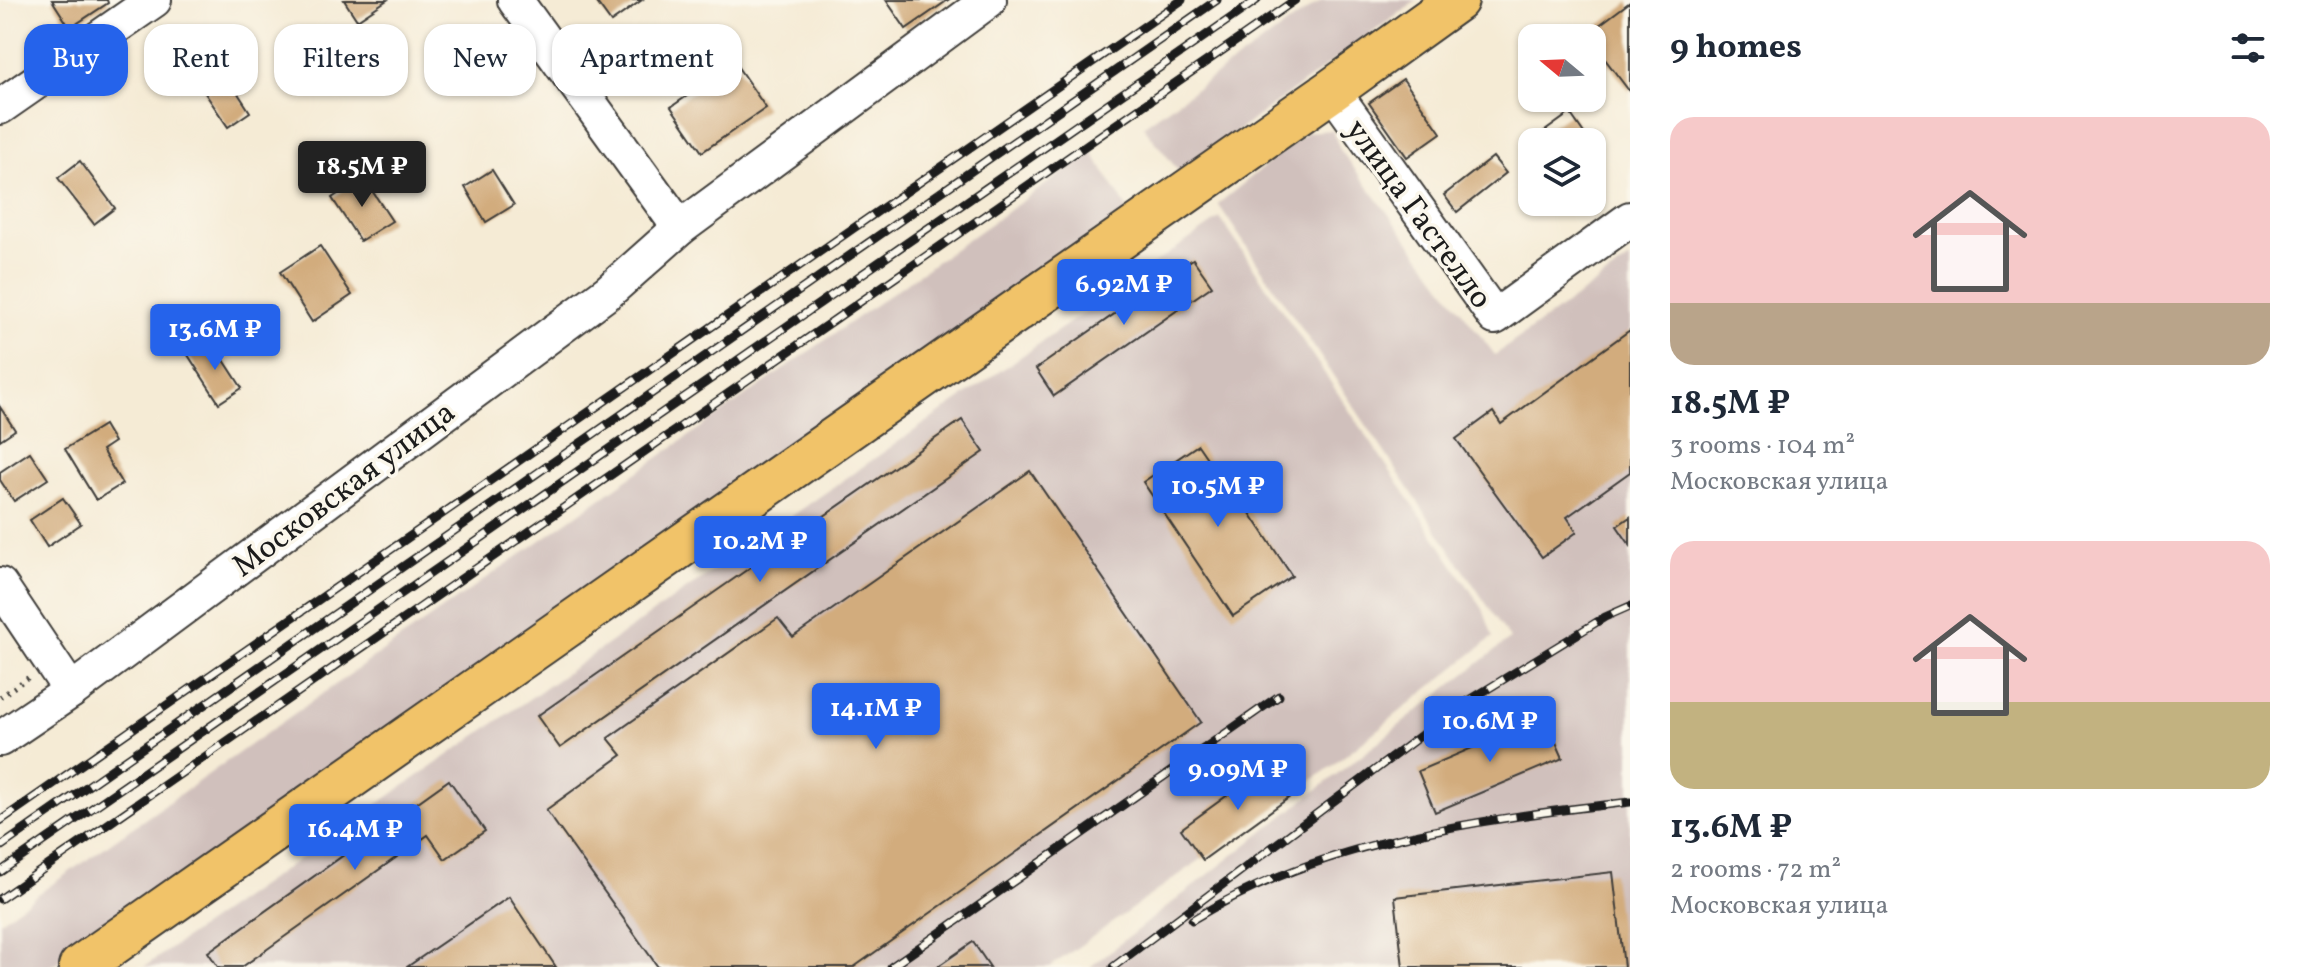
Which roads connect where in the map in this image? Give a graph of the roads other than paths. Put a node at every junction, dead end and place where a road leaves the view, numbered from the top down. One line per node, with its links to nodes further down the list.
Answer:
1 (154, 0): 6 (street)
2 (515, 0): 8 (street)
3 (989, 0): 8 (street, Московская улица)
4 (1457, 0): 5 (main road)
5 (1332, 90): 7 (street, улица Гастелло); 12 (main road)
6 (0, 107)
7 (1630, 219)
8 (680, 228): 10 (street, Московская улица)
9 (0, 585): 10 (street)
10 (71, 691): 11 (street, Московская улица)
11 (0, 739)
12 (80, 967)

